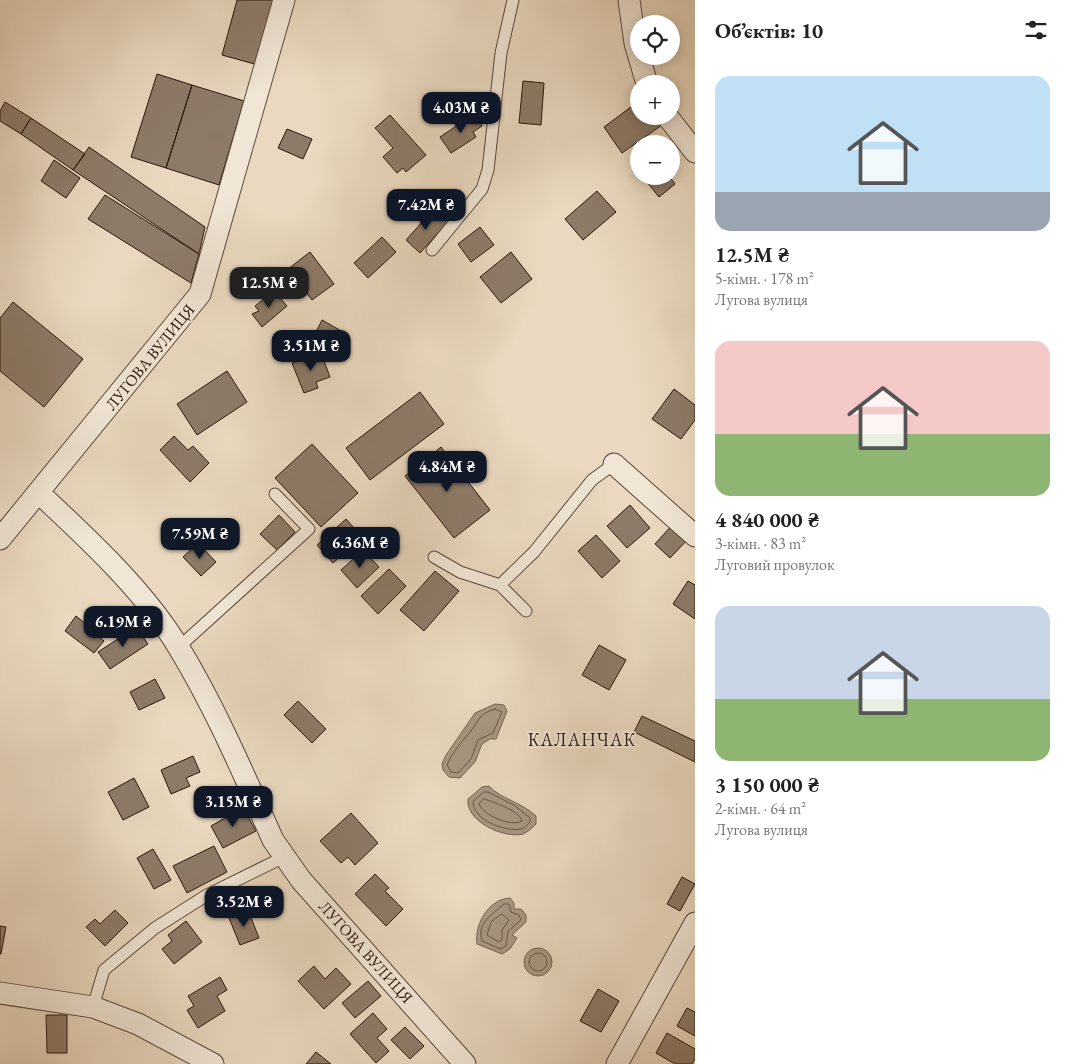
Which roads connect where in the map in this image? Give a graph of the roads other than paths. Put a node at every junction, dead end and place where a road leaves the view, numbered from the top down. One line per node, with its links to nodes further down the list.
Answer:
1 (284, 0): 9 (street, ЛУГОВА ВУЛИЦЯ)
2 (513, 0): 7 (lane)
3 (629, 0): 4 (street)
4 (644, 75)
5 (673, 125): 6 (street)
6 (695, 152)
7 (432, 250)
8 (614, 464): 11 (street); 14 (lane)
9 (39, 493): 12 (street, ЛУГОВА ВУЛИЦЯ); 16 (street, ЛУГОВА ВУЛИЦЯ)
10 (275, 494): 16 (lane)
11 (695, 536)
12 (0, 539)
13 (434, 557): 14 (lane)
14 (500, 585): 15 (lane)
15 (526, 611)
16 (179, 646): 17 (street, ЛУГОВА ВУЛИЦЯ)
17 (284, 857): 20 (lane); 22 (street, ЛУГОВА ВУЛИЦЯ)
18 (695, 922): 23 (street)
19 (0, 993): 20 (street)
20 (93, 1007): 21 (street)
21 (213, 1064)
22 (465, 1064)
23 (617, 1064)

